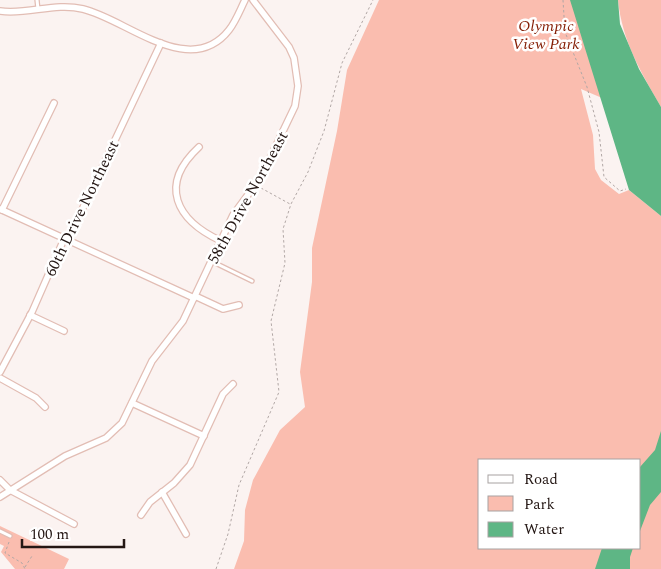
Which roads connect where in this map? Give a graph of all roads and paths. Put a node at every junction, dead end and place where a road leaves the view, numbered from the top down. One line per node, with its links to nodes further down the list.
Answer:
1 (37, 0): 6 (lane)
2 (245, 0): 8 (street)
3 (253, 0): 11 (street, 58th Drive Northeast)
4 (373, 0): 13 (path)
5 (563, 0): 12 (path)
6 (38, 10): 7 (street); 8 (street)
7 (0, 11)
8 (161, 43): 15 (street, 60th Drive Northeast)
9 (54, 103): 14 (street)
10 (199, 147): 16 (street)
11 (256, 185): 13 (path); 16 (street, 58th Drive Northeast)
12 (626, 189)
13 (291, 204): 40 (path)
14 (1, 209): 15 (street)
15 (64, 239): 19 (street); 21 (street, 60th Drive Northeast)
16 (221, 241): 17 (street, 58th Drive Northeast)
17 (211, 262): 18 (lane); 19 (street, 58th Drive Northeast)
18 (252, 281)
19 (194, 297): 20 (street); 26 (street, 58th Drive Northeast)
20 (239, 305)
21 (30, 315): 22 (street); 23 (street, 60th Drive Northeast)
22 (64, 332)
23 (0, 372)
24 (0, 378): 27 (street)
25 (234, 384): 28 (street)
26 (132, 403): 28 (street); 30 (street, 58th Drive Northeast)
27 (45, 407)
28 (204, 436): 31 (street)
29 (0, 480): 30 (street)
30 (10, 490): 32 (street, 58th Drive Northeast); 34 (street)
31 (162, 492): 33 (street); 36 (street)
32 (0, 496)
33 (141, 515)
34 (74, 524)
35 (0, 531): 37 (lane)
36 (186, 534)
37 (10, 536): 39 (path)
38 (32, 556): 39 (path)
39 (25, 568)
40 (216, 569)

